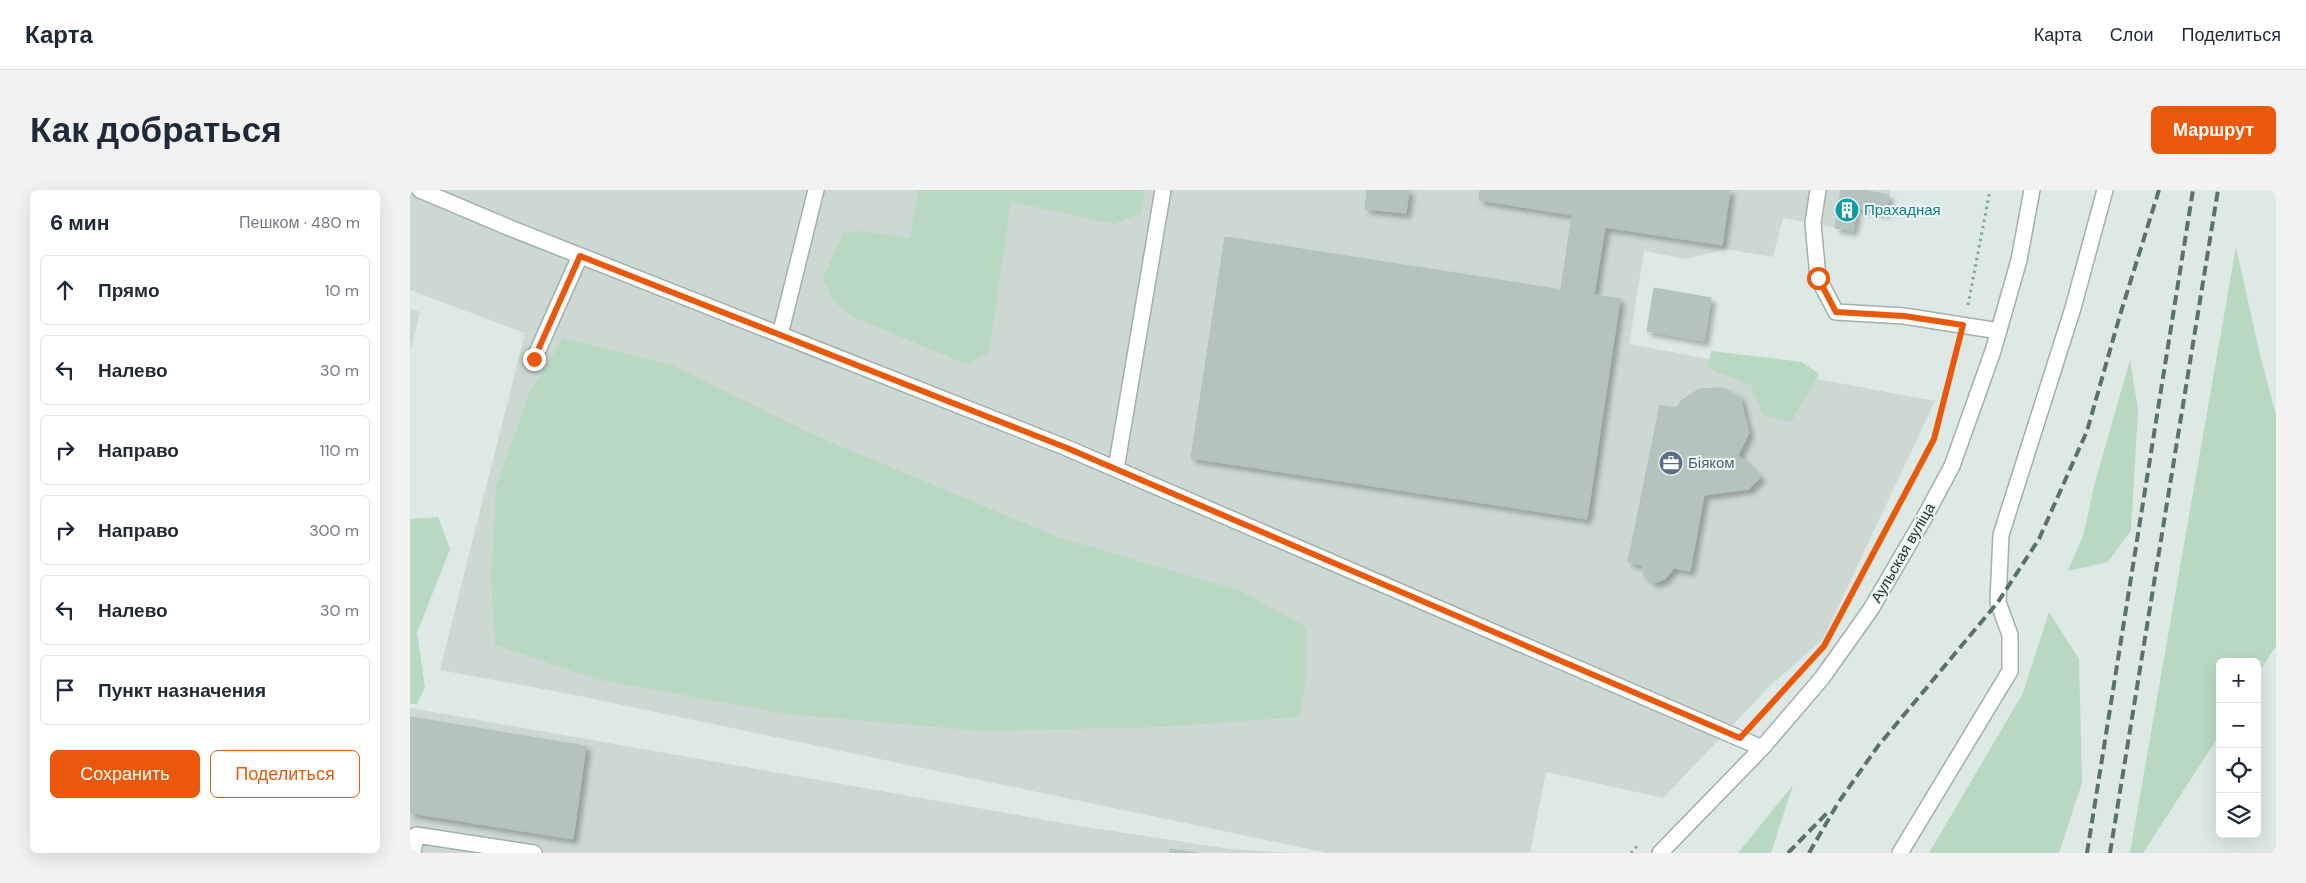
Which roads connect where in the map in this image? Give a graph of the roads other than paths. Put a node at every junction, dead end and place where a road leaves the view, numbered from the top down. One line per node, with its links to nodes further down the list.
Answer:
1 (420, 190): 7 (street)
2 (816, 190): 9 (street)
3 (1163, 190): 11 (street)
4 (1818, 190): 8 (street)
5 (2032, 190): 8 (street, Аульская вуліца)
6 (2105, 190): 16 (street)
7 (580, 256): 9 (street); 10 (street)
8 (1999, 331): 12 (street, Аульская вуліца)
9 (780, 335): 11 (street)
10 (534, 359)
11 (1116, 469): 12 (street)
12 (1762, 748): 15 (street, Аульская вуліца)
13 (413, 853): 14 (street)
14 (534, 853)
15 (1660, 853)
16 (1900, 853)

